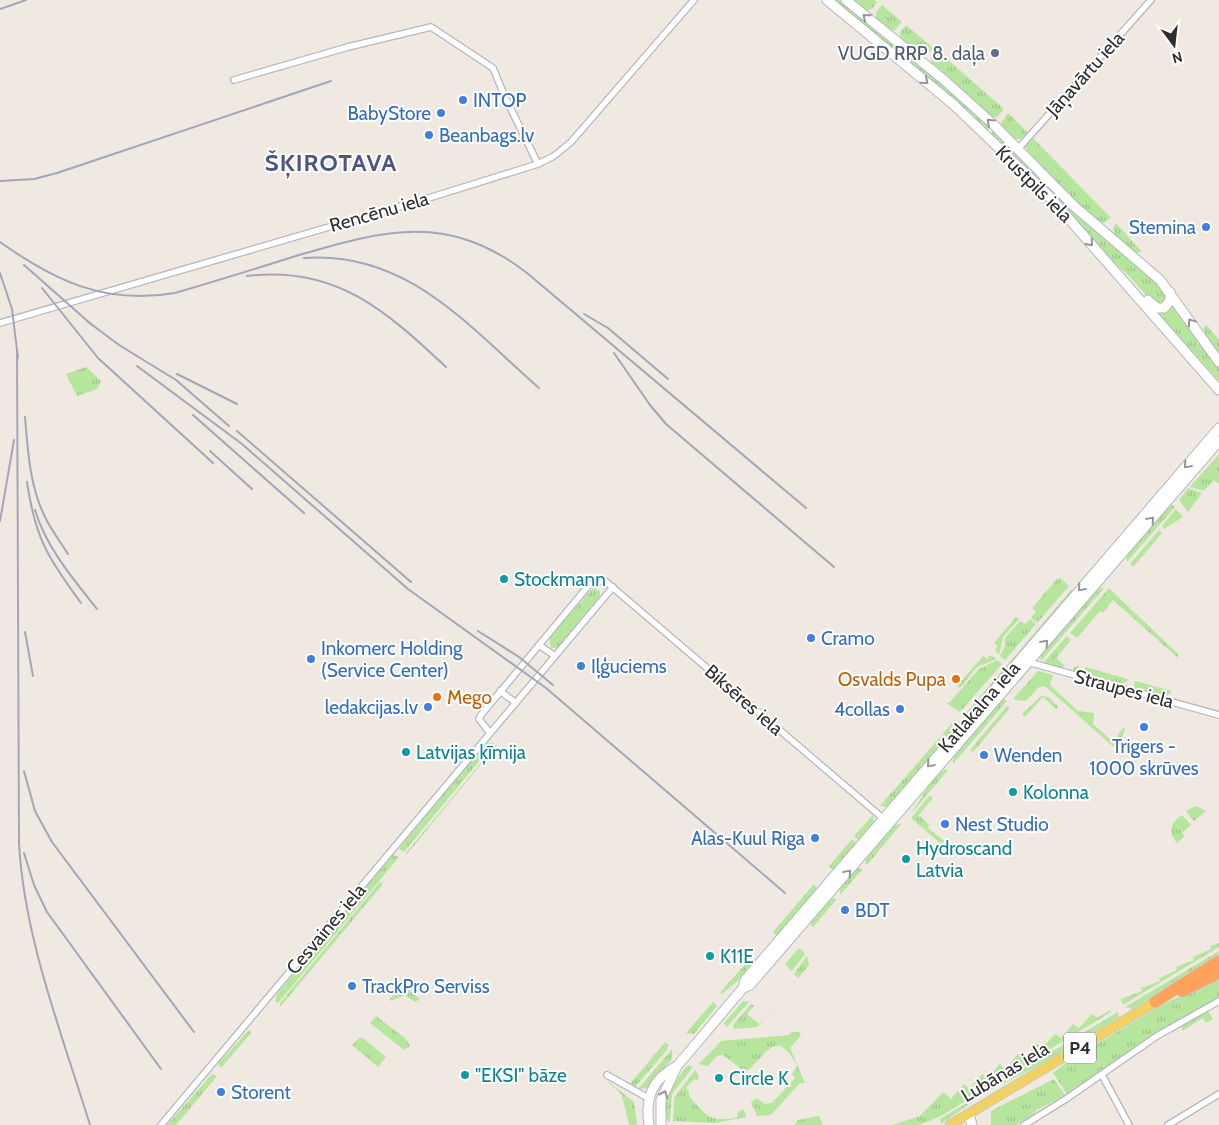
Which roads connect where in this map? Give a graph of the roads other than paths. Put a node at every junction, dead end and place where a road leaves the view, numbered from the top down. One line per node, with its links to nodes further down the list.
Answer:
1 (694, 0): 7 (street, Rencēnu iela)
2 (827, 0): 8 (street, Krustpils iela, one-way to 8)
3 (846, 0): 6 (street, Krustpils iela, one-way to 3)
4 (1152, 0): 6 (street, Jāņavārtu iela)
5 (234, 80): 7 (street)
6 (1018, 149): 9 (street, Krustpils iela)
7 (538, 164): 10 (street, Rencēnu iela)
8 (1113, 268): 9 (street); 12 (street, Krustpils iela)
9 (1170, 292): 11 (street, Krustpils iela, one-way to 9)
10 (0, 324)
11 (1219, 362)
12 (1219, 390)
13 (1219, 428): 16 (street, Katlakalna iela, one-way to 16)
14 (1219, 441): 16 (street, Katlakalna iela, one-way to 14)
15 (613, 587): 17 (street, Biksēres iela); 18 (street, Cesvaines iela); 24 (street, Biksēres iela)
16 (1061, 618): 19 (street, Katlakalna iela, one-way to 16); 24 (street, Katlakalna iela, one-way to 24)
17 (539, 645): 18 (street); 20 (street)
18 (555, 656): 21 (street, Cesvaines iela)
19 (1028, 662): 22 (street, Straupes iela); 24 (street, Katlakalna iela)
20 (500, 691): 21 (street); 23 (street)
21 (516, 703): 23 (street, Cesvaines iela)
22 (1219, 715)
23 (490, 733): 36 (street, Cesvaines iela)
24 (887, 821): 29 (street, Katlakalna iela)
25 (1219, 961): 28 (highway, Lubānas iela / P4)
26 (1219, 973): 28 (highway, Lubānas iela / P4)
27 (1219, 1001): 31 (street)
28 (1155, 1002): 34 (main road, Lubānas iela / P4)
29 (677, 1066): 33 (street, Katlakalna iela); 38 (street, Katlakalna iela, one-way to 29)
30 (607, 1075): 33 (street)
31 (1102, 1075): 41 (street); 42 (street)
32 (1219, 1094): 43 (street)
33 (648, 1098): 37 (street)
34 (969, 1114): 35 (main road, Lubānas iela / P4); 40 (street)
35 (960, 1122): 39 (main road, Lubānas iela / P4)
36 (162, 1125)
37 (649, 1125)
38 (661, 1125)
39 (950, 1125)
40 (972, 1125)
41 (1024, 1125)
42 (1129, 1125)
43 (1168, 1125)

